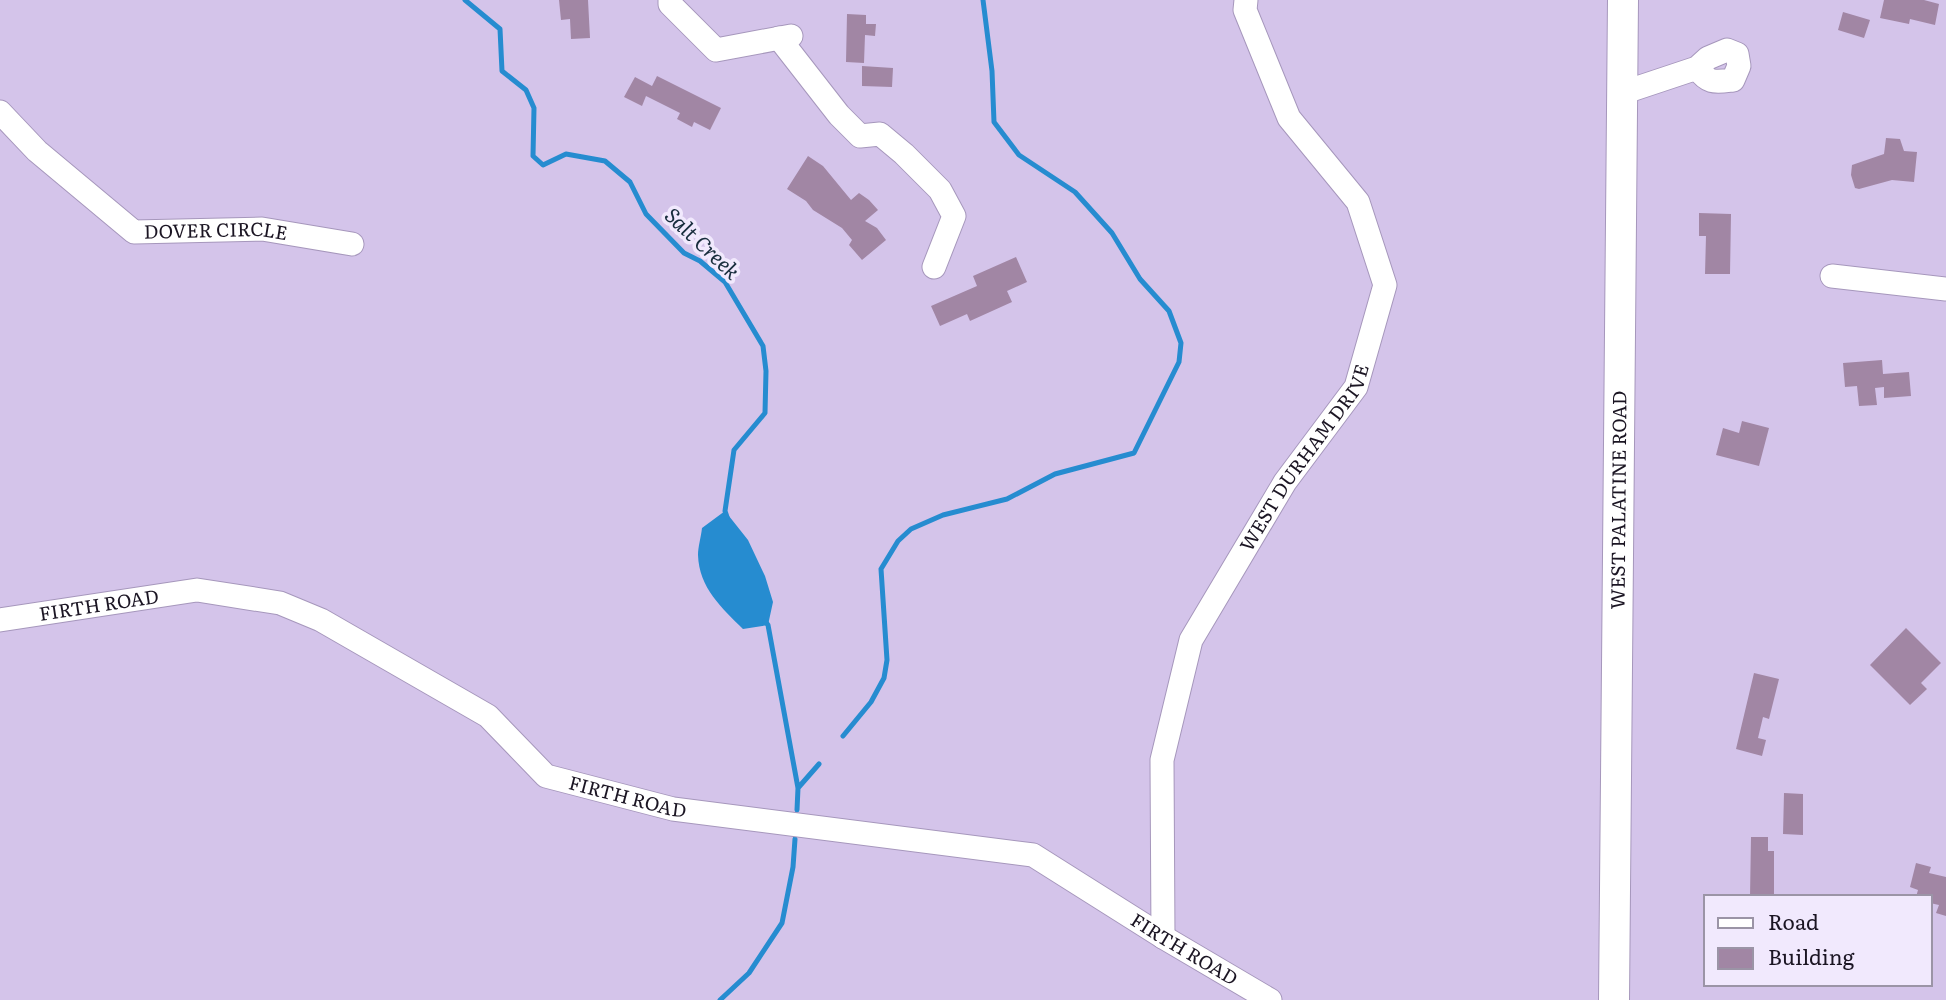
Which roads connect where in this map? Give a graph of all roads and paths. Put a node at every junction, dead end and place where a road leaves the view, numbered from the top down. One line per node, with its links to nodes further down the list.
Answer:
1 (670, 0): 8 (street)
2 (1246, 0): 12 (street, WEST DURHAM DRIVE)
3 (1623, 0): 5 (main road, WEST PALATINE ROAD)
4 (1697, 68): 5 (street)
5 (1622, 93): 14 (main road, WEST PALATINE ROAD)
6 (0, 112): 7 (street, DOVER CIRCLE)
7 (352, 244)
8 (934, 267)
9 (1832, 276): 10 (street)
10 (1946, 289)
11 (0, 620): 12 (street, FIRTH ROAD)
12 (1163, 937): 13 (street, FIRTH ROAD)
13 (1270, 1000)
14 (1614, 1000)

